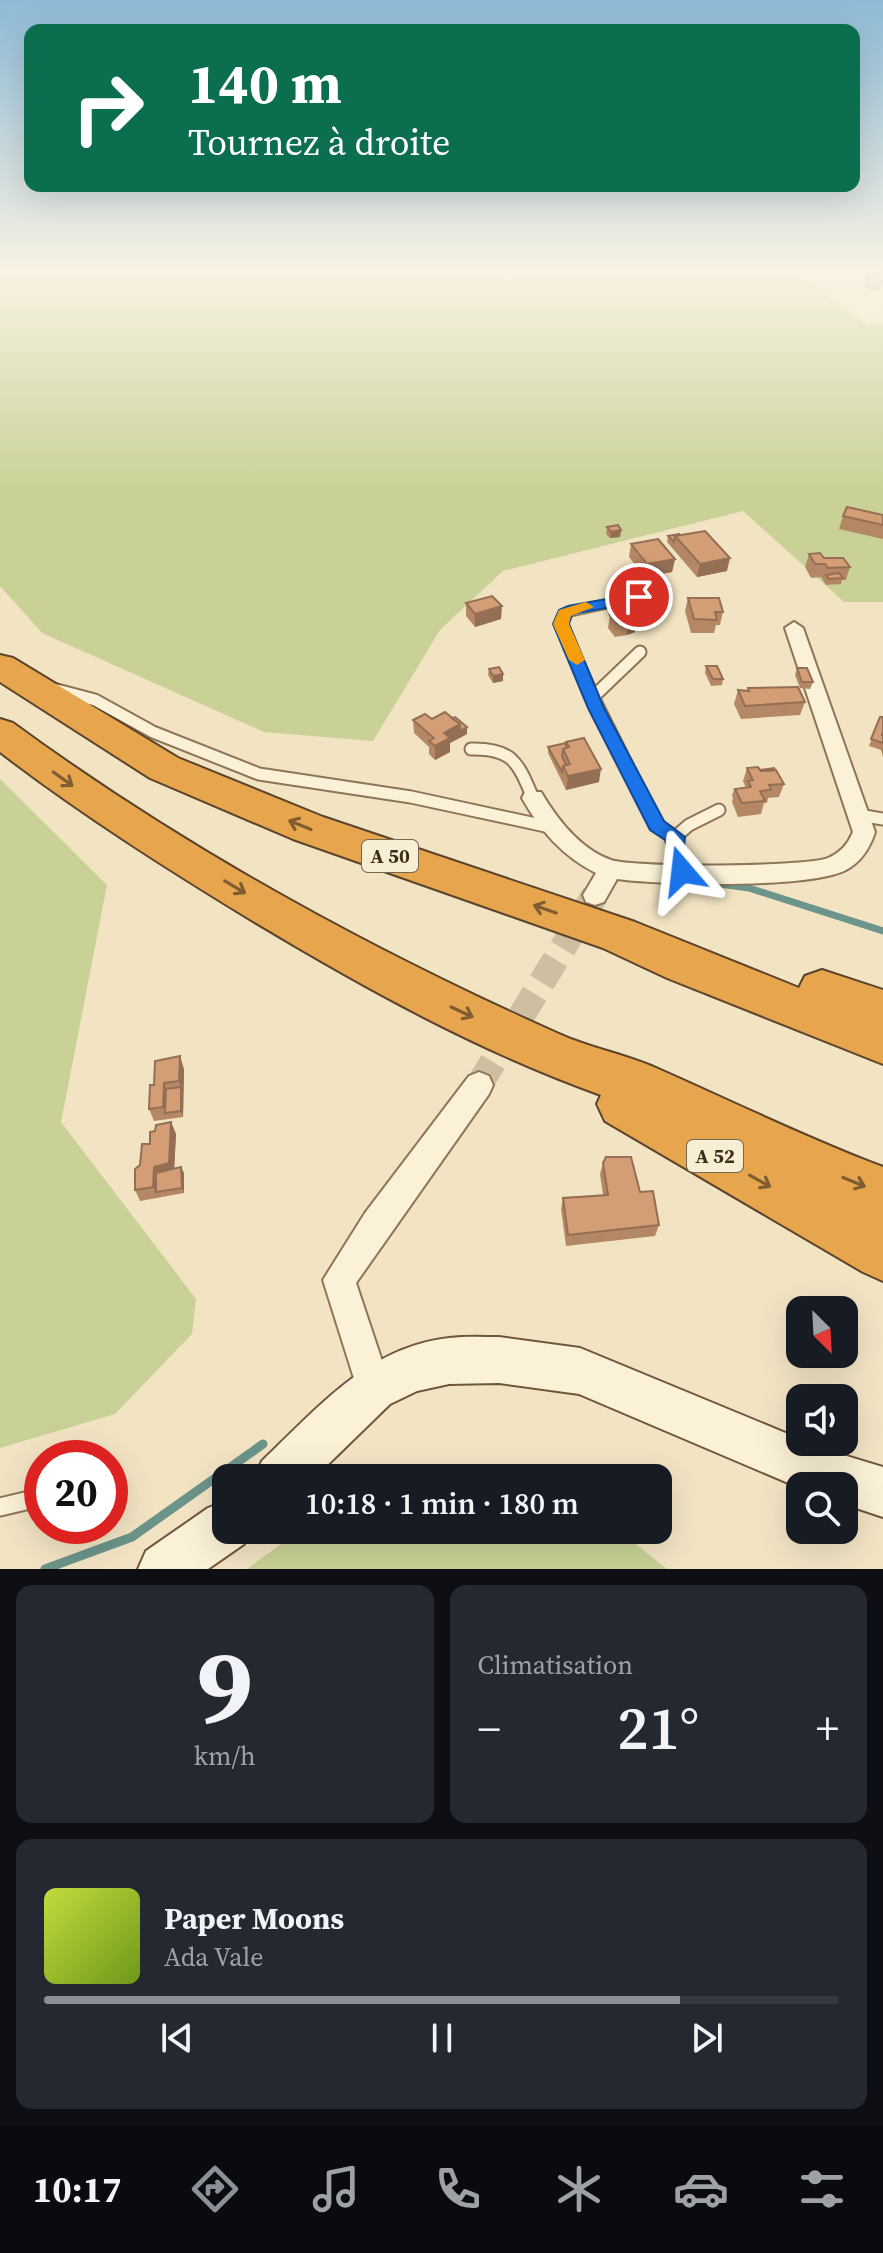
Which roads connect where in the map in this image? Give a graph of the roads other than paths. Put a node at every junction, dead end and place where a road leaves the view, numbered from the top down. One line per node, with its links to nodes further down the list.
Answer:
1 (639, 597): 5 (lane)
2 (794, 628): 10 (street)
3 (640, 652): 5 (lane)
4 (9, 672): 12 (lane); 17 (highway, A 50, one-way to 4)
5 (593, 697): 13 (lane)
6 (0, 732): 20 (highway, one-way to 20)
7 (471, 749): 8 (lane)
8 (533, 798): 12 (street)
9 (719, 810): 13 (lane)
10 (859, 815): 11 (lane); 15 (street)
11 (883, 819)
12 (550, 827): 14 (street)
13 (675, 837): 15 (lane)
14 (610, 870): 15 (street); 16 (street)
15 (682, 871)
16 (595, 895)
17 (619, 935): 18 (highway, A 50); 19 (highway)
18 (883, 1011)
19 (883, 1042)
20 (550, 1054): 22 (highway, one-way to 22); 23 (highway, A 52, one-way to 23)
21 (479, 1085): 24 (street)
22 (883, 1194)
23 (883, 1252)
24 (374, 1388): 25 (main road); 26 (main road)
25 (294, 1464)
26 (883, 1492)
27 (24, 1501): 28 (lane)
28 (0, 1507)
29 (212, 1536): 30 (main road)
30 (164, 1569)

